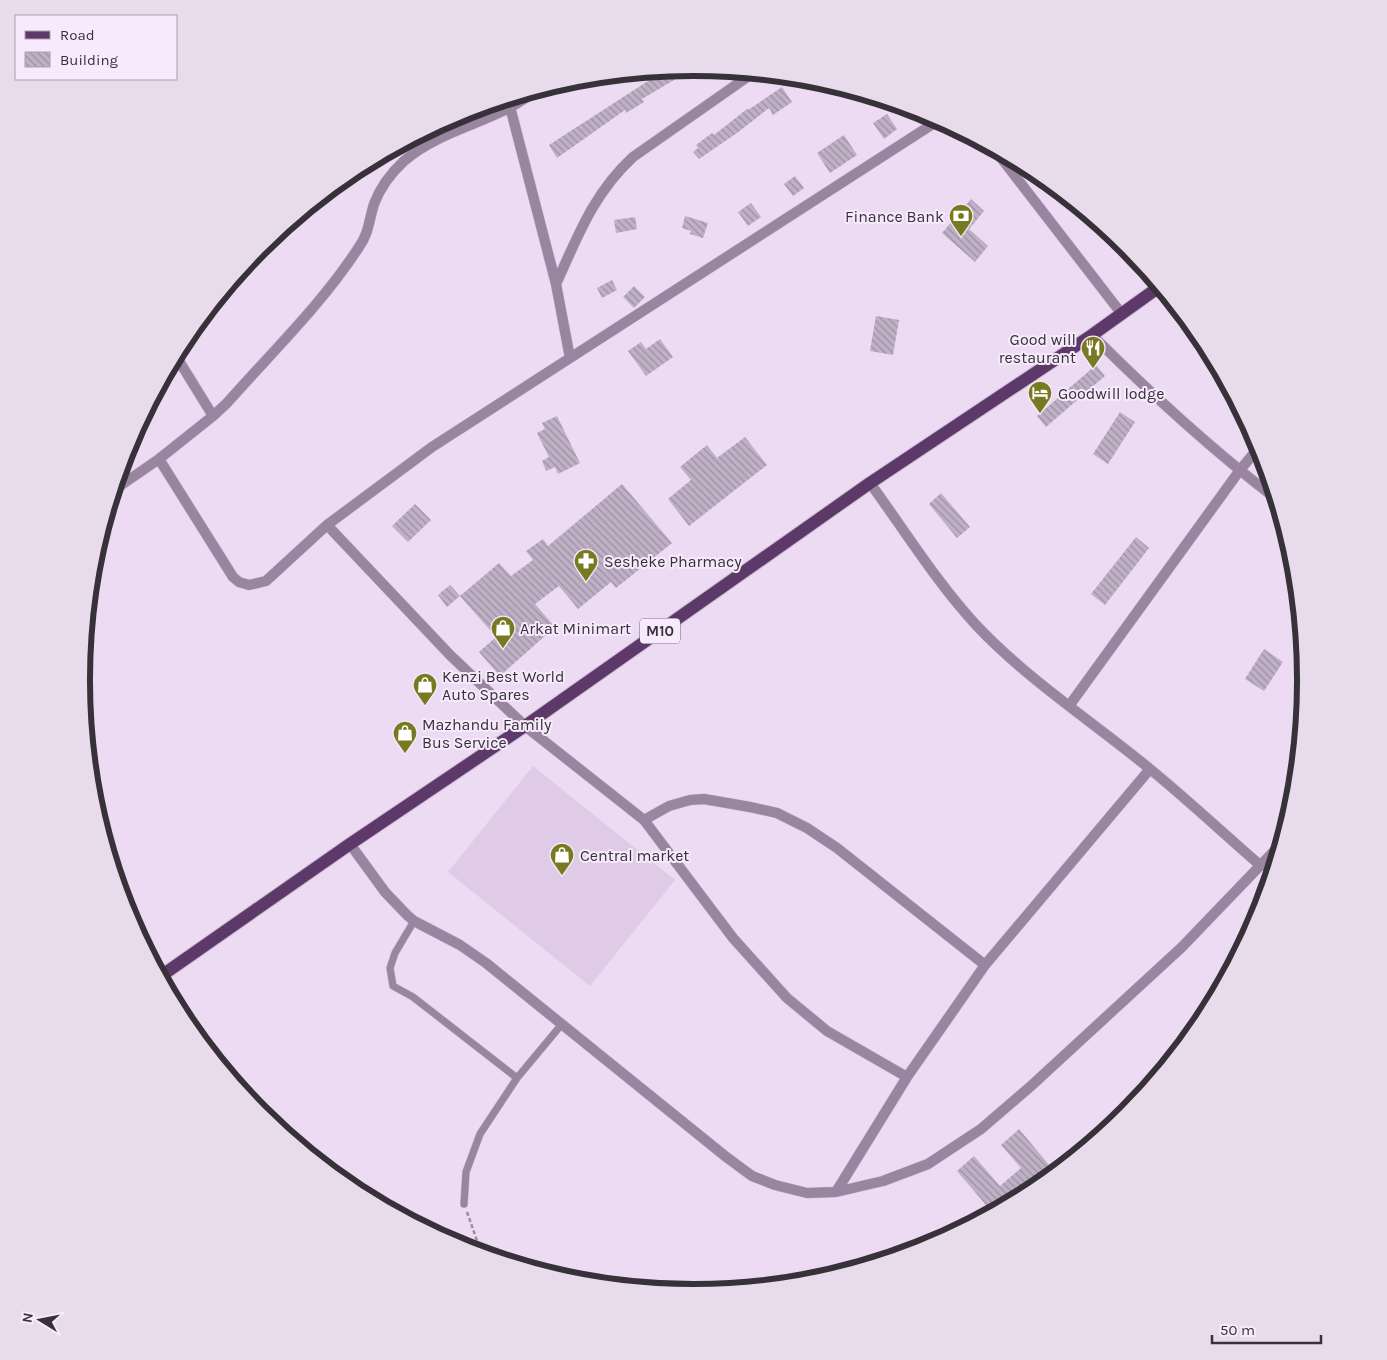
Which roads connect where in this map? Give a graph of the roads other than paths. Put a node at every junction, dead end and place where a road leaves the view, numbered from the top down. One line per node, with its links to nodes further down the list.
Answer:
1 (745, 79): 6 (street)
2 (509, 105): 6 (street)
3 (504, 107): 12 (street)
4 (931, 125): 10 (street)
5 (1004, 162): 8 (street)
6 (556, 284): 10 (street)
7 (1154, 291): 8 (main road, M10)
8 (1121, 313): 9 (main road, M10)
9 (1092, 335): 15 (street); 16 (main road, M10)
10 (570, 358): 19 (street)
11 (180, 363): 12 (street)
12 (213, 416): 14 (street)
13 (1253, 454): 15 (street)
14 (159, 459): 17 (street); 19 (street)
15 (1240, 470): 18 (street); 20 (street)
16 (870, 483): 20 (street); 21 (main road, M10)
17 (123, 484)
18 (1267, 491)
19 (327, 525): 21 (street)
20 (1069, 706): 22 (street)
21 (525, 726): 23 (street); 24 (main road, M10)
22 (1150, 769): 26 (street); 28 (street)
23 (644, 820): 28 (street); 32 (street)
24 (350, 844): 27 (street); 29 (main road, M10)
25 (1271, 855): 26 (street)
26 (1261, 866): 33 (street)
27 (414, 921): 30 (street); 31 (lane)
28 (985, 965): 32 (street)
29 (166, 972)
30 (562, 1024): 31 (lane); 33 (street)
31 (517, 1078): 34 (lane)
32 (907, 1078): 33 (street)
33 (836, 1192)
34 (464, 1204)

